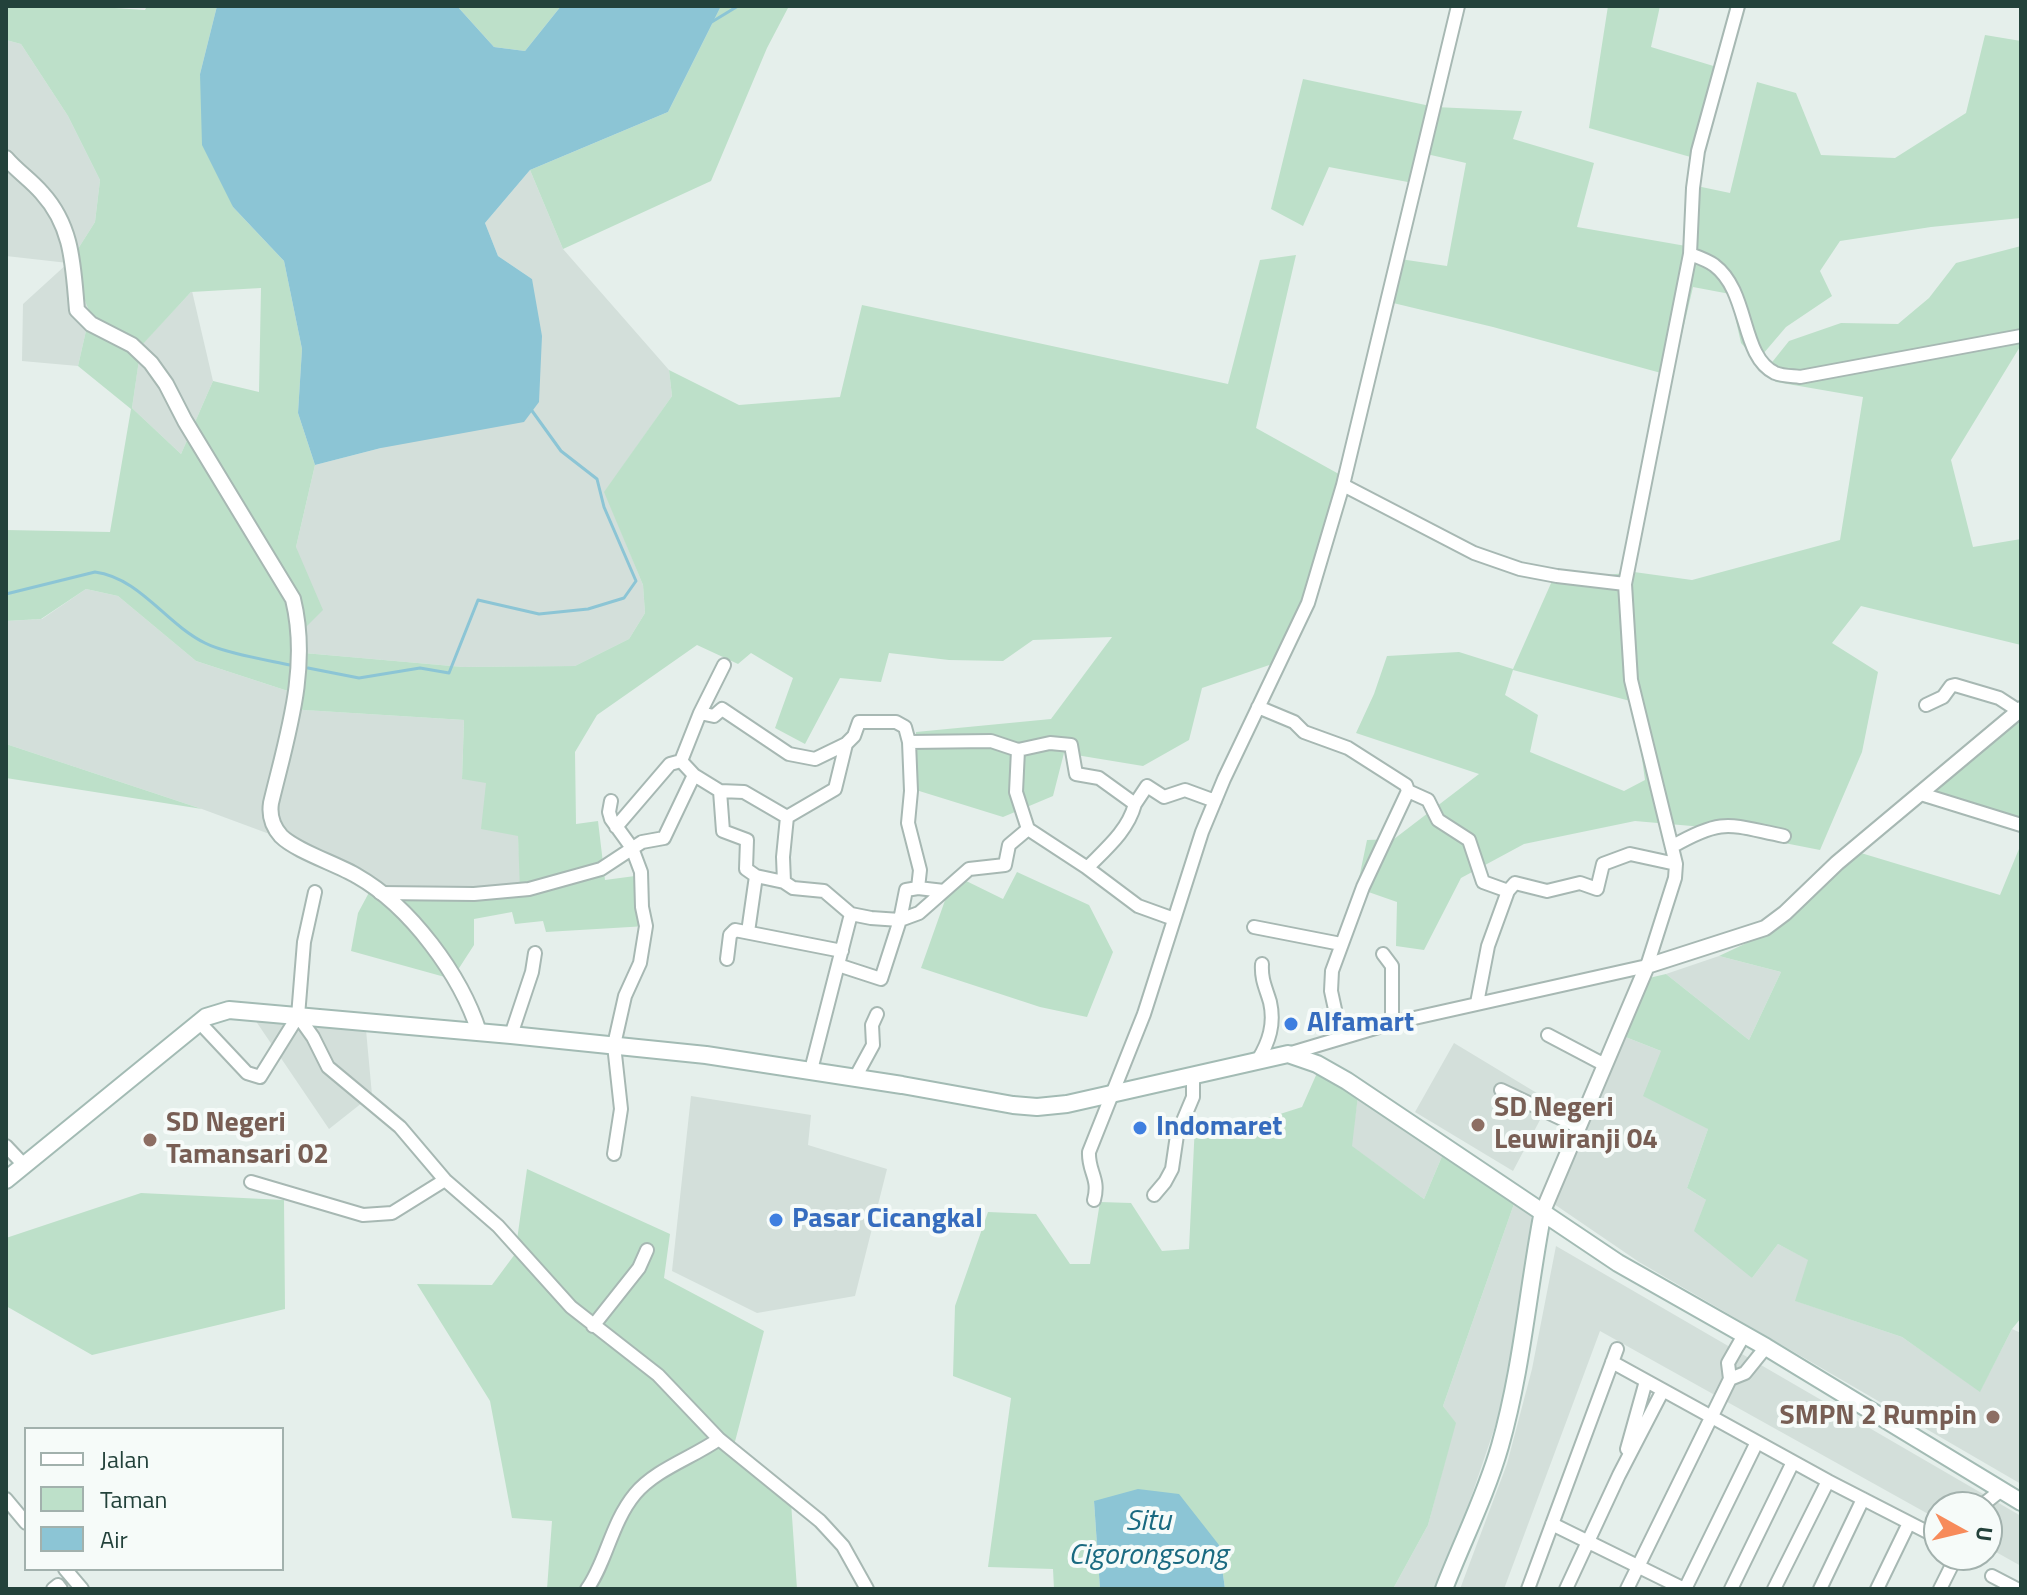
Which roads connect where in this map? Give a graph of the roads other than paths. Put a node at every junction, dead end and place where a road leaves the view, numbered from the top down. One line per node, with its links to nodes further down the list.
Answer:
1 (1458, 6): 6 (street)
2 (1738, 6): 4 (street)
3 (6, 158): 39 (street)
4 (1690, 254): 5 (street); 7 (street)
5 (2021, 336)
6 (1343, 485): 7 (street); 10 (street)
7 (1625, 584): 29 (street)
8 (724, 665): 12 (street)
9 (1926, 705): 11 (street)
10 (1258, 707): 19 (street); 22 (street)
11 (2020, 710): 20 (street)
12 (700, 713): 14 (street); 16 (street)
13 (909, 742): 14 (street); 15 (street); 35 (street)
14 (846, 744): 24 (street)
15 (1018, 750): 23 (street); 27 (street)
16 (681, 761): 17 (street); 26 (street)
17 (694, 775): 18 (street); 30 (street)
18 (720, 791): 24 (street); 33 (street)
19 (1408, 791): 37 (street); 45 (street)
20 (1921, 794): 25 (street); 51 (street)
21 (611, 801): 26 (street)
22 (1215, 801): 23 (street); 41 (street)
23 (1135, 804): 32 (street)
24 (787, 817): 34 (street)
25 (2021, 825)
26 (616, 827): 30 (street)
27 (1028, 829): 32 (street); 36 (street)
28 (1784, 836): 29 (street)
29 (1673, 846): 31 (street)
30 (632, 848): 39 (street); 61 (street)
31 (1676, 864): 37 (street); 51 (street)
32 (1086, 867): 41 (street)
33 (756, 876): 34 (street); 44 (street)
34 (784, 882): 40 (street)
35 (918, 888): 36 (street); 42 (street)
36 (944, 891): 42 (street)
37 (1508, 891): 52 (street)
38 (315, 892): 54 (street)
39 (380, 893): 57 (street)
40 (851, 914): 42 (street); 48 (street)
41 (1174, 919): 69 (street)
42 (900, 920): 48 (street)
43 (1254, 927): 45 (street)
44 (748, 932): 48 (street); 49 (street)
45 (1341, 944): 60 (street)
46 (535, 953): 58 (street)
47 (1383, 954): 56 (street)
48 (840, 958): 65 (street)
49 (727, 959)
50 (1262, 964): 63 (street)
51 (1647, 966): 52 (street); 64 (street)
52 (1477, 1003): 56 (street)
53 (877, 1014): 67 (street)
54 (298, 1016): 55 (main road); 55 (street); 57 (main road); 75 (street)
55 (200, 1023): 73 (main road)
56 (1392, 1023): 60 (street)
57 (479, 1032): 58 (main road)
58 (511, 1035): 61 (main road)
59 (1548, 1035): 64 (street)
60 (1341, 1037): 62 (street)
61 (614, 1045): 65 (main road); 72 (street)
62 (1288, 1054): 63 (main road); 79 (main road)
63 (1258, 1060): 66 (main road)
64 (1605, 1065): 70 (street)
65 (811, 1070): 67 (main road)
66 (1193, 1076): 69 (main road); 77 (street)
67 (855, 1078): 69 (main road)
68 (1501, 1090): 70 (street)
69 (1111, 1094): 78 (street)
70 (1577, 1126): 79 (street)
71 (6, 1146): 73 (street)
72 (614, 1154)
73 (23, 1164): 74 (main road)
74 (6, 1180)
75 (445, 1180): 76 (street); 81 (street)
76 (251, 1182)
77 (1154, 1195)
78 (1094, 1200)
79 (1543, 1211): 82 (main road); 115 (main road)
80 (647, 1250): 81 (street)
81 (593, 1326): 88 (street)
82 (1744, 1335): 83 (main road); 84 (street)
83 (1766, 1347): 84 (street); 93 (main road)
84 (1730, 1379): 87 (street)
85 (1646, 1381): 86 (street); 91 (street); 102 (street)
86 (1663, 1390): 87 (street); 91 (street)
87 (1711, 1416): 89 (street); 105 (street)
88 (719, 1439): 113 (street); 114 (street)
89 (1757, 1442): 90 (street); 119 (street)
90 (1793, 1462): 92 (street); 120 (street)
91 (1619, 1475): 104 (street)
92 (1828, 1481): 98 (street); 121 (street)
93 (1984, 1481): 94 (street); 95 (main road)
94 (1982, 1491)
95 (2000, 1491)
96 (2003, 1493): 99 (main road)
97 (6, 1499): 100 (street)
98 (1863, 1499): 101 (street); 122 (street)
99 (2021, 1502)
100 (24, 1521)
101 (1909, 1523): 103 (street); 123 (street)
102 (1552, 1524): 104 (street); 116 (street)
103 (1923, 1530)
104 (1590, 1542): 105 (street); 117 (street)
105 (1638, 1566): 118 (street); 119 (street)
106 (67, 1571): 112 (street)
107 (1949, 1571): 124 (street)
108 (1992, 1576): 109 (street)
109 (2013, 1588)
110 (53, 1589): 111 (street)
111 (61, 1589)
112 (82, 1589)
113 (587, 1589)
114 (867, 1589)
115 (1444, 1589)
116 (1528, 1589)
117 (1566, 1589)
118 (1627, 1589)
119 (1684, 1589)
120 (1731, 1589)
121 (1774, 1589)
122 (1820, 1589)
123 (1877, 1589)
124 (1940, 1589)

